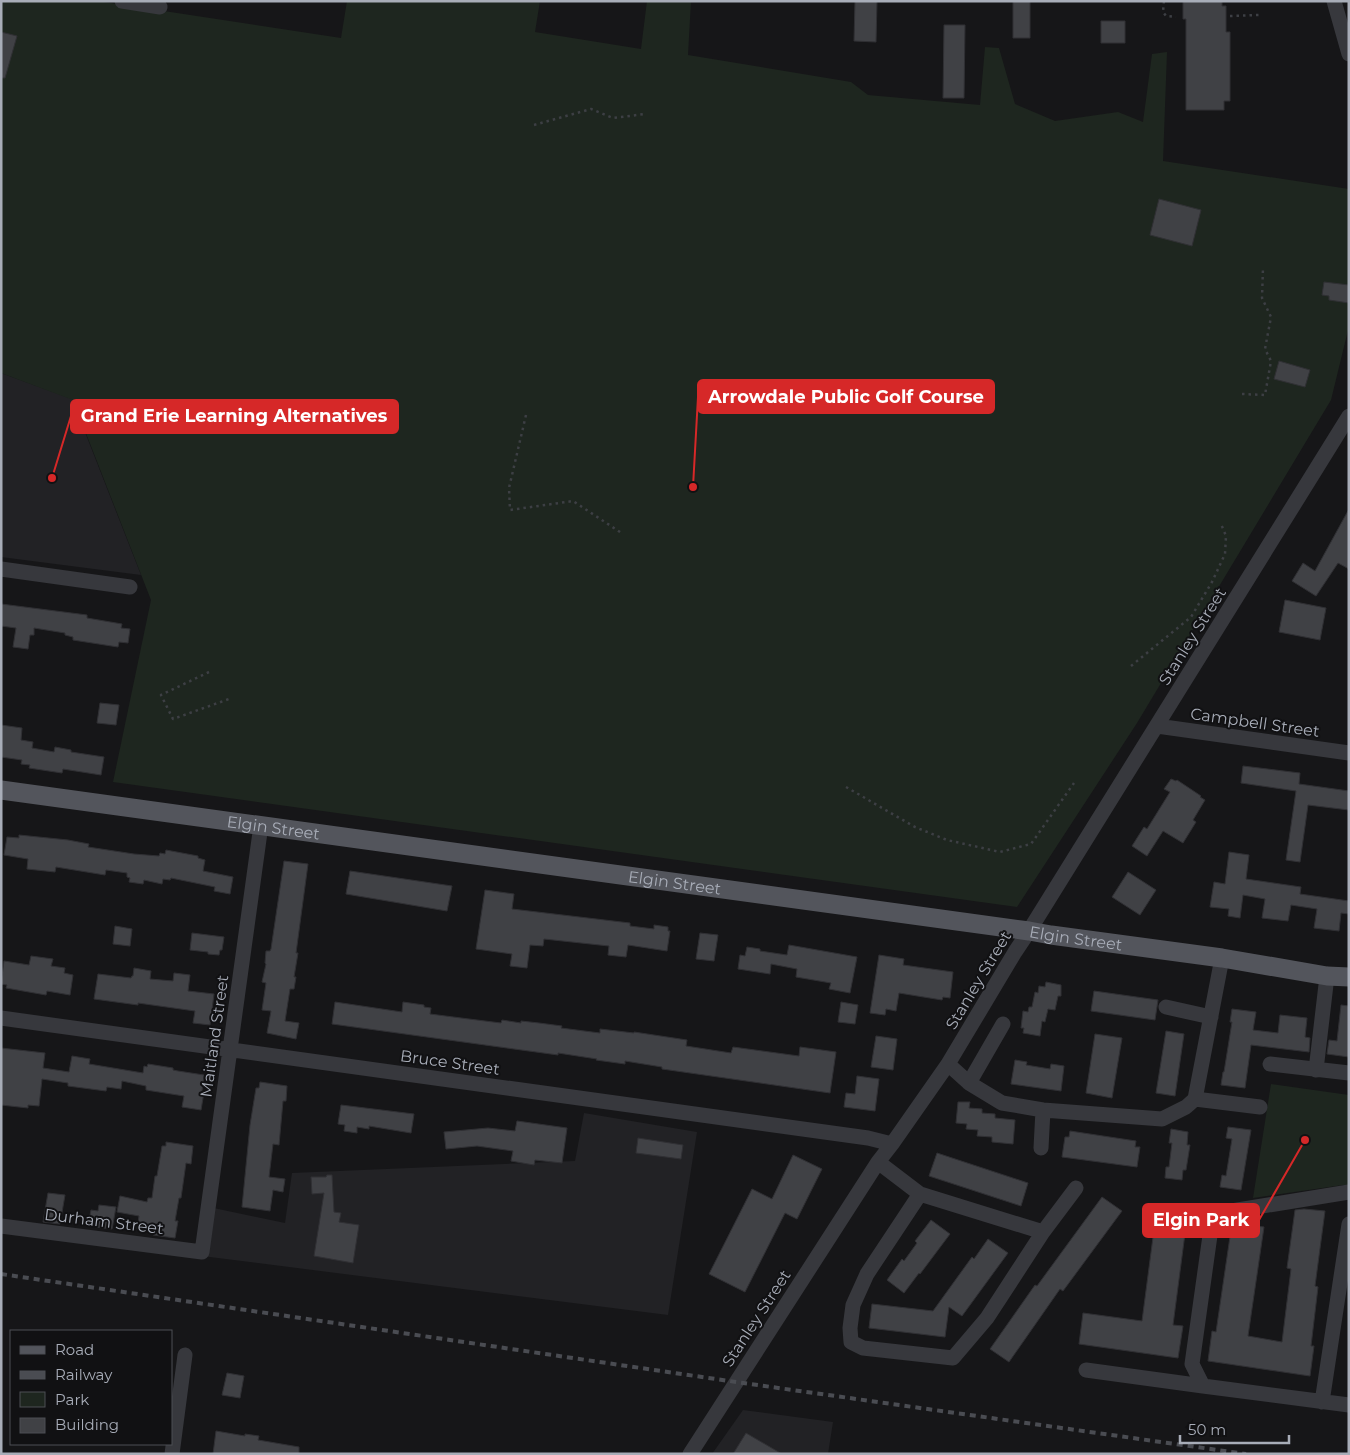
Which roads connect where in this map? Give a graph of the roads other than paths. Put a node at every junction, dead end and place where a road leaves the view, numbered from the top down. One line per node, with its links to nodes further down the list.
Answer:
1 (122, 1): 3 (street)
2 (1334, 1): 4 (street)
3 (160, 7)
4 (1349, 54)
5 (1349, 416): 8 (street, Stanley Street)
6 (1, 569): 7 (street)
7 (130, 587)
8 (1157, 726): 9 (street, Campbell Street); 12 (street, Stanley Street)
9 (1349, 753)
10 (1, 790): 11 (main road, Elgin Street)
11 (261, 825): 12 (main road, Elgin Street); 20 (street, Maitland Street)
12 (1029, 931): 13 (main road, Elgin Street); 21 (street, Stanley Street)
13 (1222, 958): 14 (main road, Elgin Street); 17 (street)
14 (1327, 976): 15 (main road, Elgin Street); 23 (street)
15 (1349, 977)
16 (1166, 1007): 17 (street)
17 (1211, 1016): 26 (street)
18 (1, 1018): 20 (street, Bruce Street)
19 (1003, 1024): 25 (street)
20 (230, 1049): 29 (street, Bruce Street); 38 (street, Maitland Street)
21 (948, 1064): 25 (street); 29 (street, Stanley Street)
22 (1270, 1064): 23 (street)
23 (1316, 1070): 24 (street)
24 (1349, 1073)
25 (969, 1083): 28 (street)
26 (1195, 1099): 27 (street); 28 (street)
27 (1260, 1107)
28 (1043, 1110): 30 (street)
29 (892, 1144): 31 (street, Stanley Street)
30 (1041, 1148)
31 (878, 1162): 34 (street); 45 (street, Stanley Street)
32 (1076, 1188): 37 (street)
33 (1349, 1192): 41 (street)
34 (920, 1194): 37 (street); 37 (street)
35 (1349, 1224): 42 (street)
36 (1, 1226): 38 (street, Durham Street)
37 (1043, 1232)
38 (202, 1252)
39 (186, 1355): 44 (street)
40 (1086, 1370): 41 (street)
41 (1203, 1386): 42 (street)
42 (1322, 1402): 43 (street)
43 (1349, 1405)
44 (172, 1454)
45 (690, 1454)

